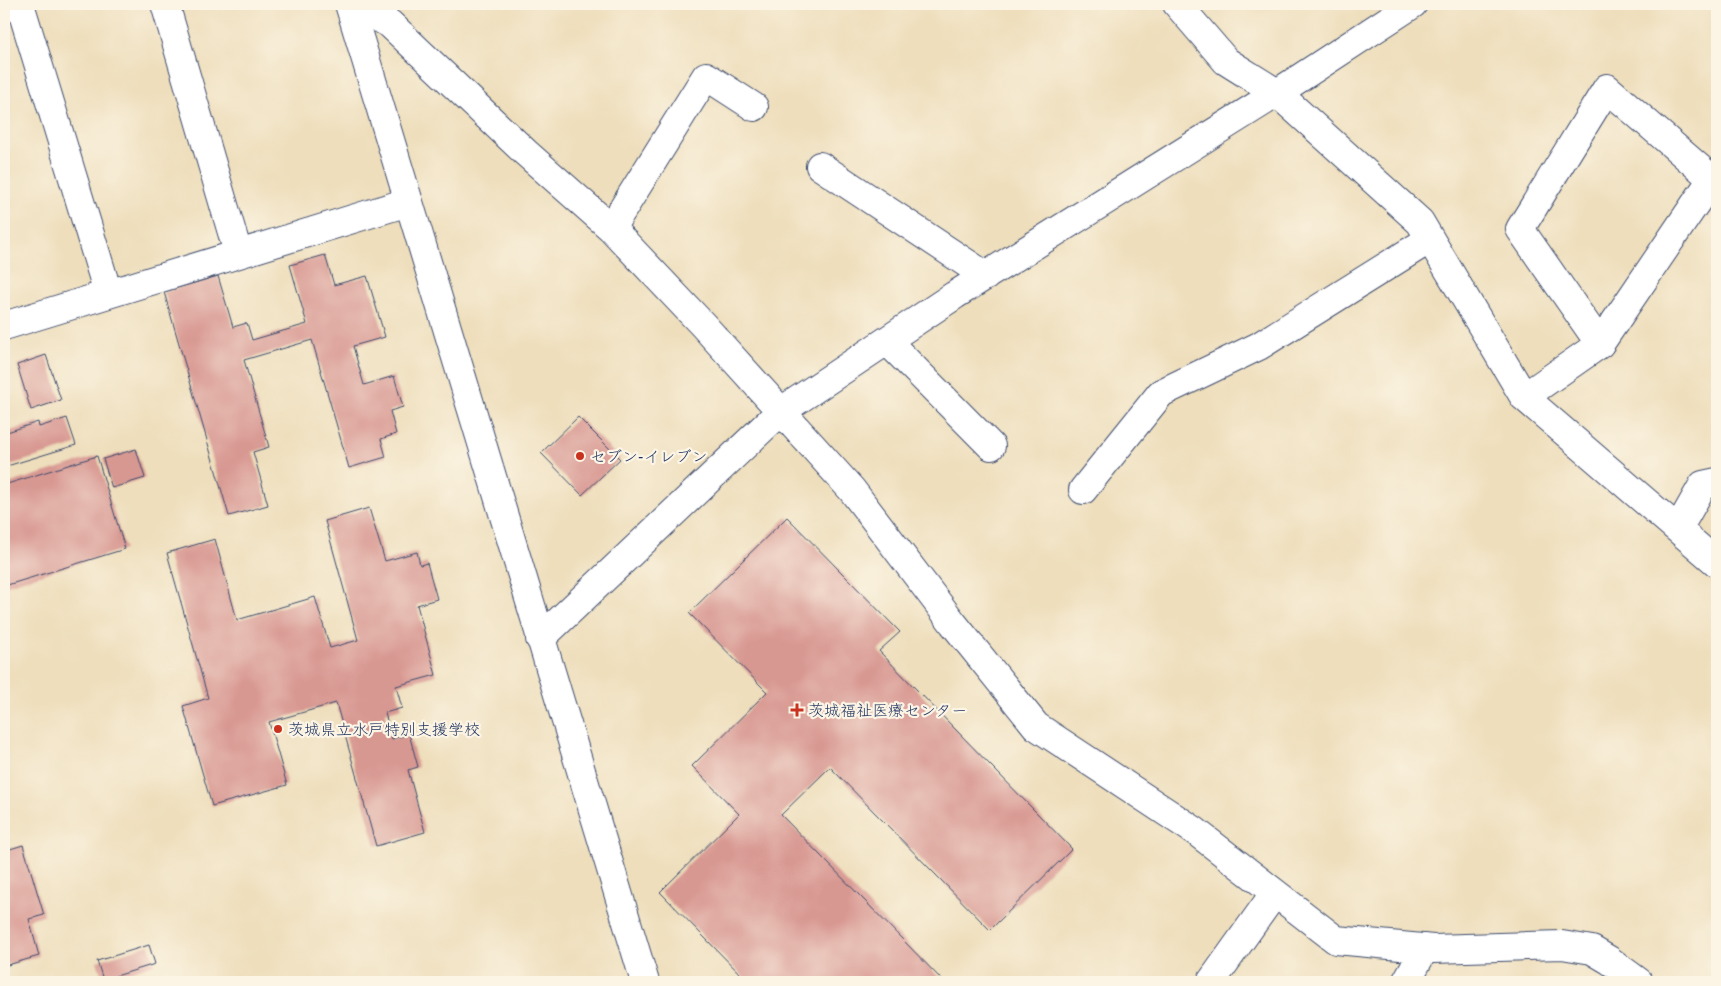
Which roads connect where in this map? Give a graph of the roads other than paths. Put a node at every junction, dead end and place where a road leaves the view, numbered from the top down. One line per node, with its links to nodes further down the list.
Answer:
1 (20, 4): 14 (street)
2 (165, 4): 12 (street)
3 (351, 4): 9 (street); 10 (street)
4 (1177, 4): 6 (street)
5 (1413, 4): 6 (street)
6 (1277, 93): 11 (street); 13 (street)
7 (754, 107): 10 (street)
8 (820, 166): 13 (street)
9 (408, 202): 12 (street); 25 (street)
10 (611, 228): 19 (street)
11 (1430, 238): 18 (street); 22 (street)
12 (238, 253): 14 (street)
13 (986, 276): 16 (street)
14 (108, 293): 15 (street)
15 (4, 326)
16 (886, 341): 19 (street); 20 (street)
17 (1600, 344): 17 (street); 18 (street)
18 (1524, 397): 23 (street)
19 (780, 412): 25 (street); 26 (street)
20 (991, 446)
21 (1717, 482): 23 (street)
22 (1083, 490)
23 (1678, 529): 24 (street)
24 (1717, 563)
25 (540, 639): 28 (street)
26 (1274, 894): 27 (street); 29 (street)
27 (1425, 948): 30 (street); 31 (street)
28 (645, 982)
29 (1212, 982)
30 (1406, 982)
31 (1639, 982)

